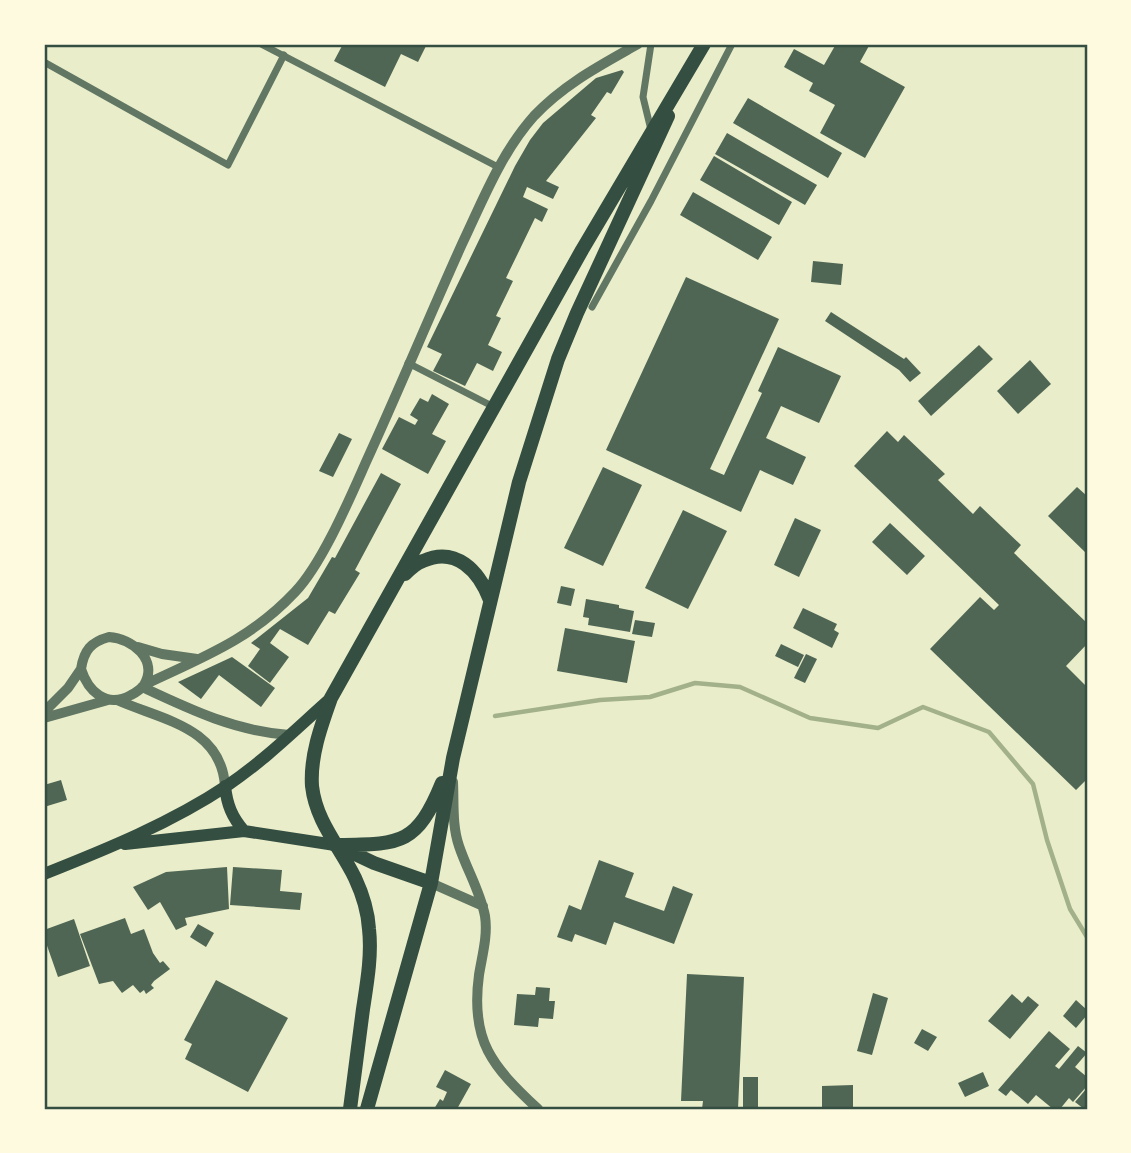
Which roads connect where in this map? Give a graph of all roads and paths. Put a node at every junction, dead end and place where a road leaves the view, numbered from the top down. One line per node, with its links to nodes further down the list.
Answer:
1 (261, 44): 6 (street)
2 (638, 44): 10 (street)
3 (651, 44): 9 (street)
4 (704, 44): 8 (highway)
5 (732, 44): 11 (street)
6 (284, 55): 7 (street); 10 (street)
7 (44, 62)
8 (676, 93): 9 (highway); 15 (highway)
9 (651, 130): 13 (highway)
10 (498, 167): 12 (street)
11 (592, 307)
12 (408, 363): 13 (street); 17 (street)
13 (495, 408): 14 (highway)
14 (401, 576): 15 (highway); 20 (highway)
15 (490, 600): 25 (highway)
16 (138, 647): 17 (street); 18 (street); 19 (street)
17 (199, 659): 19 (street)
18 (80, 669): 21 (street); 22 (street)
19 (143, 686): 21 (street); 24 (street)
20 (331, 698): 24 (main road); 28 (highway)
21 (113, 700): 23 (street); 26 (street)
22 (44, 712)
23 (44, 718)
24 (289, 735): 26 (main road)
25 (453, 758): 28 (highway); 31 (highway); 32 (street)
26 (225, 786): 27 (main road); 29 (main road)
27 (244, 831): 28 (main road); 29 (main road)
28 (335, 845): 31 (highway); 33 (highway)
29 (114, 846): 30 (main road)
30 (44, 874)
31 (431, 883): 32 (street); 34 (highway)
32 (483, 906): 35 (street)
33 (350, 1109)
34 (367, 1109)
35 (538, 1109)

